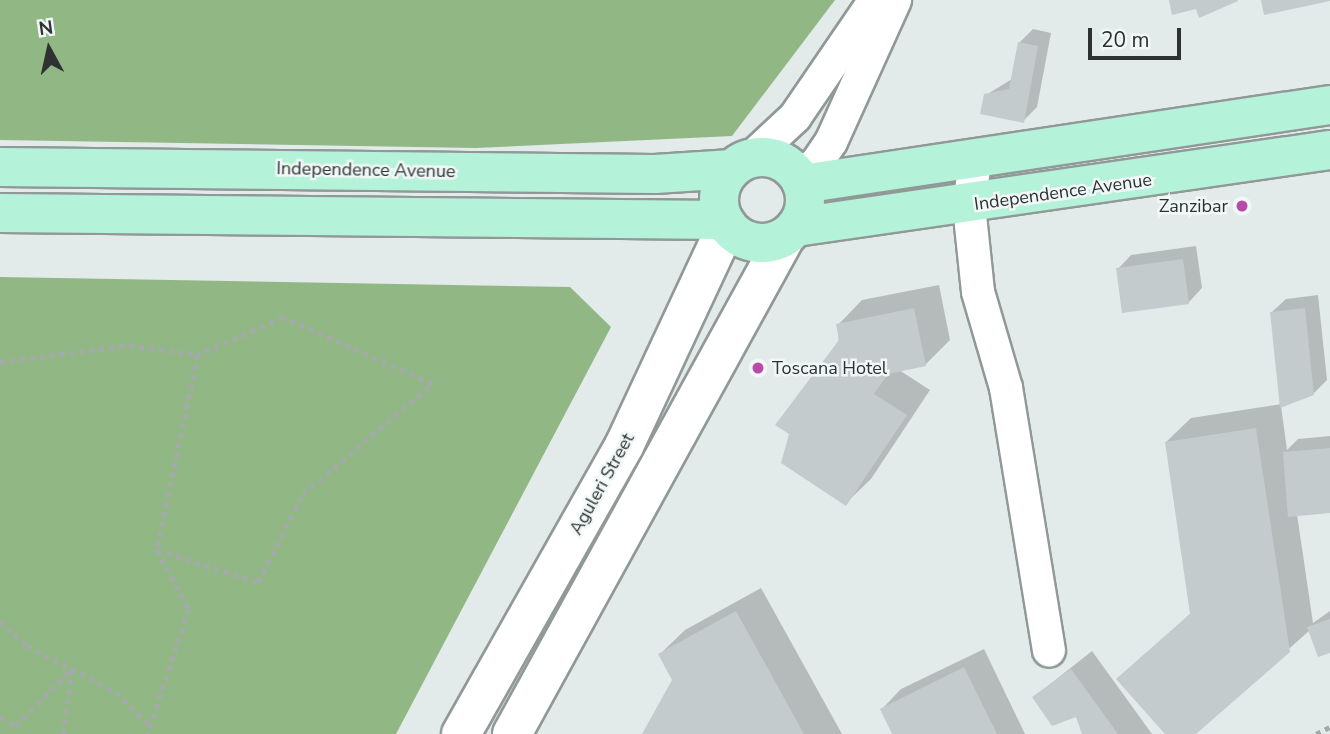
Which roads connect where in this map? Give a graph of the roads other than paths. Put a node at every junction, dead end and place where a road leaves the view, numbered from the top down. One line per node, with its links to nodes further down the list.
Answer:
1 (875, 0): 6 (street)
2 (895, 0): 8 (street)
3 (1330, 104): 5 (main road)
4 (1330, 150): 9 (main road, Independence Avenue)
5 (975, 161): 8 (main road); 9 (street)
6 (741, 164): 7 (main road, Independence Avenue); 8 (main road, Independence Avenue); 11 (main road)
7 (0, 167)
8 (799, 179): 12 (main road)
9 (969, 206): 12 (main road, Independence Avenue); 13 (street)
10 (0, 213): 11 (main road)
11 (725, 223): 12 (main road, Independence Avenue); 14 (main road, Aguleri Street)
12 (791, 232): 15 (main road)
13 (1049, 651)
14 (461, 734)
15 (512, 734)

